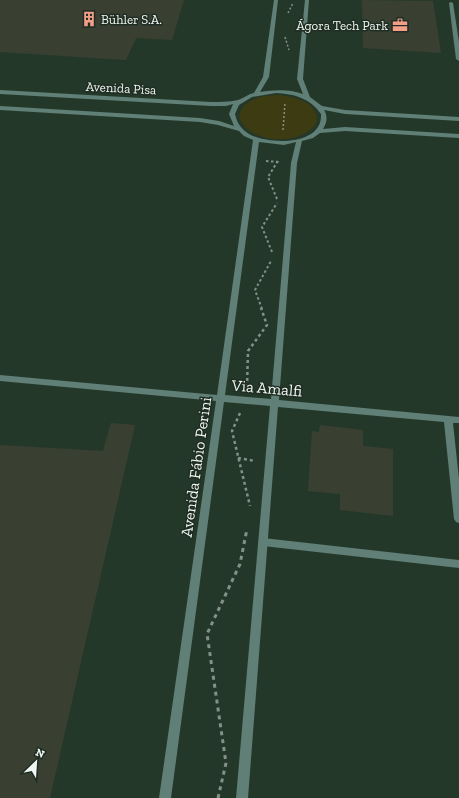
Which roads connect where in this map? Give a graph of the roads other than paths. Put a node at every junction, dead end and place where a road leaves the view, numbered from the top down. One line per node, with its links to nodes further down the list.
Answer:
1 (276, 0): 6 (street)
2 (307, 0): 7 (street)
3 (451, 3): 4 (street)
4 (459, 59)
5 (0, 92): 8 (street, Avenida Pisa)
6 (256, 94): 7 (street); 8 (street)
7 (307, 97): 10 (street)
8 (240, 101): 12 (street)
9 (0, 108): 12 (street, Avenida Pisa)
10 (321, 108): 11 (street); 13 (street)
11 (459, 119)
12 (238, 130): 15 (street)
13 (319, 131): 14 (street); 16 (street)
14 (459, 136)
15 (256, 140): 16 (street); 18 (street, Avenida Fábio Perini)
16 (299, 141): 19 (street)
17 (0, 378): 18 (street, Via Amalfi)
18 (221, 398): 19 (street, Via Amalfi); 25 (street, Avenida Fábio Perini)
19 (274, 403): 20 (street, Via Amalfi); 23 (street)
20 (448, 418): 21 (street, Via Amalfi); 22 (street)
21 (459, 420)
22 (459, 519)
23 (263, 542): 24 (street); 26 (street)
24 (459, 564)
25 (165, 798)
26 (242, 798)

